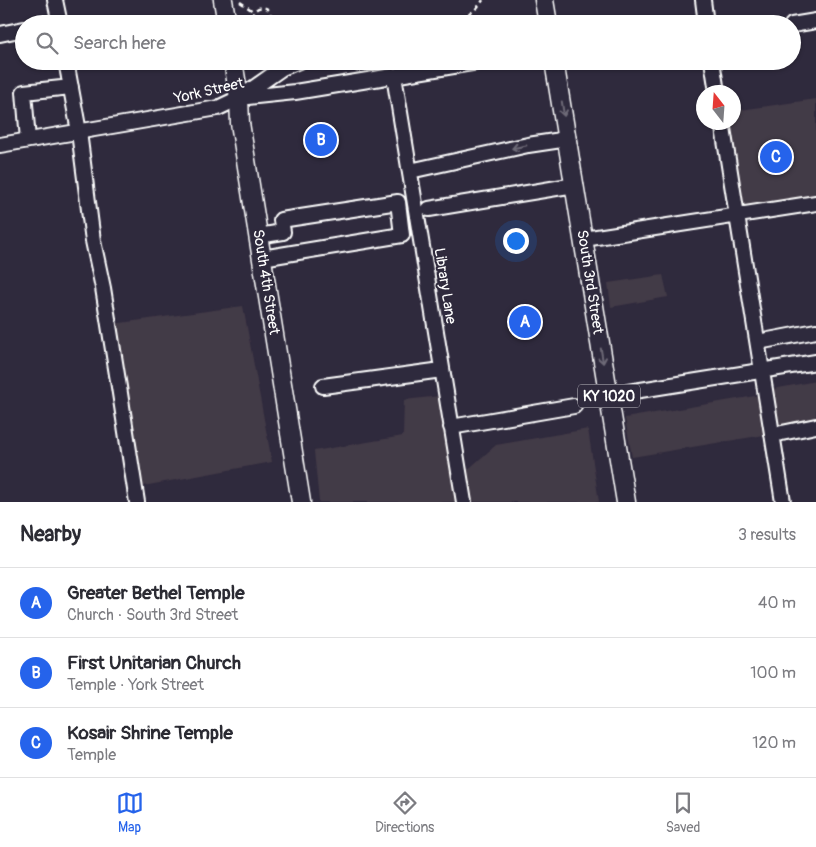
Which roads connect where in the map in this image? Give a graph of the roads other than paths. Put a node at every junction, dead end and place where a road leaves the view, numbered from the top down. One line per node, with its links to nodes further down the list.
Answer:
1 (55, 0): 5 (street)
2 (224, 0): 6 (main road)
3 (544, 0): 7 (main road)
4 (702, 0): 8 (street)
5 (57, 15)
6 (226, 15)
7 (546, 15)
8 (704, 15)
9 (816, 21): 10 (street)
10 (801, 24)
11 (15, 31): 12 (street)
12 (0, 34)
13 (68, 70): 21 (street)
14 (235, 70): 22 (main road, South 4th Street)
15 (279, 70): 22 (street)
16 (430, 70): 19 (street, York Street)
17 (556, 70): 25 (main road, South 3rd Street / KY 1020, one-way to 25)
18 (714, 70): 20 (street)
19 (394, 76): 22 (street, York Street); 28 (street, Library Lane)
20 (717, 85)
21 (71, 87): 24 (street); 26 (street)
22 (240, 98): 24 (street, York Street); 34 (main road, South 4th Street)
23 (723, 130): 32 (street)
24 (79, 132): 26 (street, York Street); 49 (street)
25 (568, 139): 28 (street, one-way to 28); 29 (main road, South 3rd Street / KY 1020)
26 (28, 140): 27 (street, York Street)
27 (0, 145)
28 (410, 170): 41 (street, Library Lane)
29 (575, 185): 31 (street); 35 (main road, South 3rd Street / KY 1020)
30 (816, 203): 32 (street)
31 (430, 209)
32 (737, 215): 35 (street); 39 (street)
33 (283, 232): 34 (street); 36 (street); 36 (street)
34 (258, 236): 37 (main road, South 4th Street)
35 (584, 239): 44 (main road, South 3rd Street / KY 1020, one-way to 44)
36 (288, 254): 37 (street)
37 (262, 258): 50 (main road, South 4th Street)
38 (816, 331): 39 (street)
39 (758, 342): 42 (street)
40 (816, 362): 42 (street)
41 (442, 370): 43 (street); 47 (street, Library Lane)
42 (762, 370): 44 (street); 48 (street)
43 (323, 386)
44 (609, 395): 52 (main road, South 3rd Street / KY 1020)
45 (574, 406): 47 (street)
46 (816, 426): 48 (street)
47 (451, 427): 51 (street, Library Lane)
48 (772, 434): 53 (street)
49 (137, 502)
50 (301, 502)
51 (464, 502)
52 (626, 502)
53 (783, 502)

